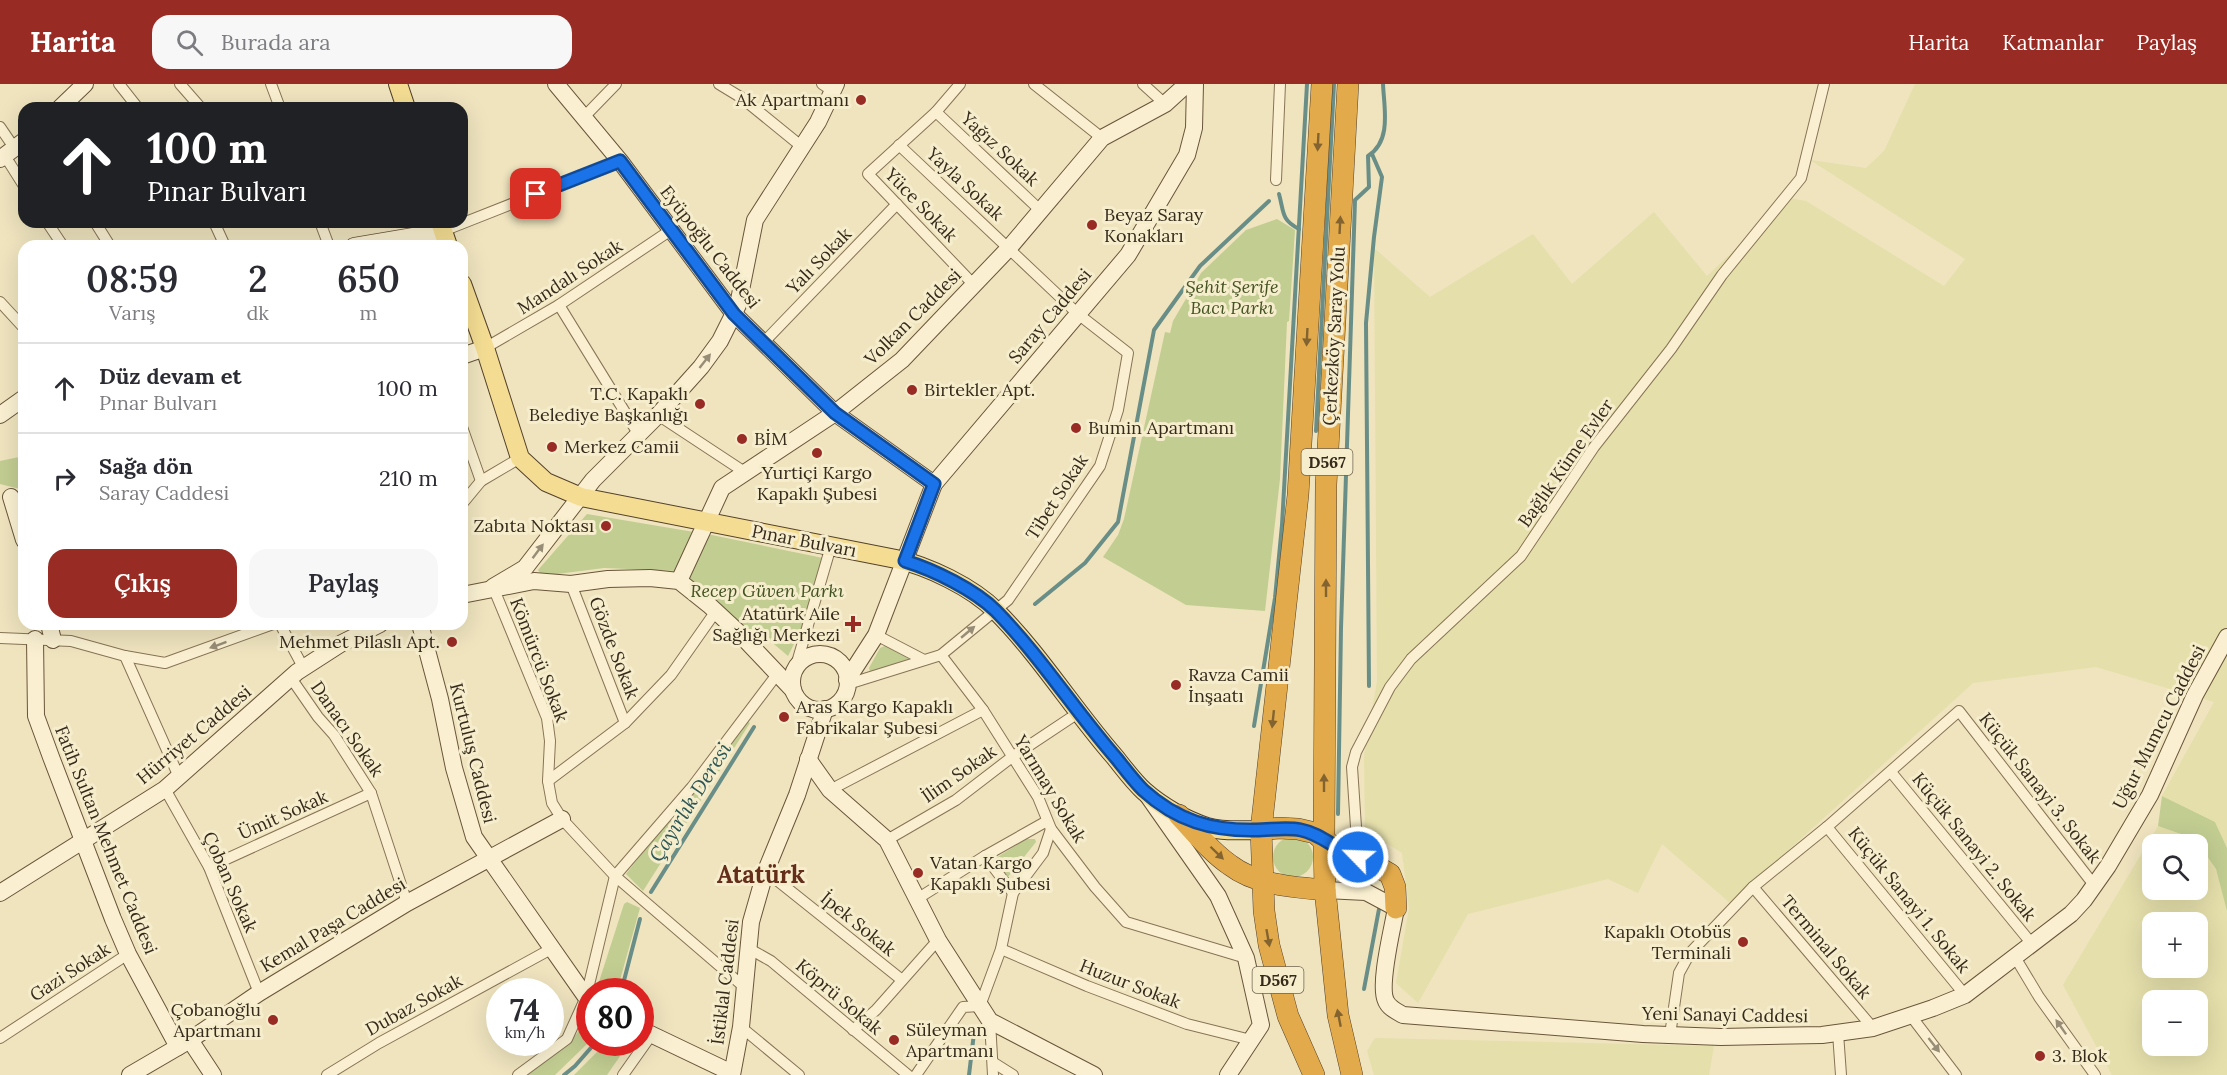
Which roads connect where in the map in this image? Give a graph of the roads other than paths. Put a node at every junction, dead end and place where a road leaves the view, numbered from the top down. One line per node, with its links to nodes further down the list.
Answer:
1 (86, 84): 19 (street)
2 (119, 84): 20 (street)
3 (180, 84): 21 (street)
4 (271, 84): 22 (street)
5 (398, 84): 23 (main road)
6 (556, 84): 26 (street, Eyüpoğlu Caddesi)
7 (616, 84): 26 (street)
8 (718, 84): 30 (street)
9 (960, 84): 25 (street)
10 (1034, 84): 28 (street)
11 (1143, 84): 24 (street)
12 (1187, 84): 24 (street, Volkan Caddesi)
13 (1195, 84): 47 (street, Saray Caddesi)
14 (1280, 84): 34 (street)
15 (1322, 84): 110 (highway, Çerkezköy Saray Yolu / D567, one-way to 110)
16 (1348, 84): 113 (highway, Çerkezköy Saray Yolu / D567, one-way to 16)
17 (1824, 84): 115 (street, Bağlık Küme Evler)
18 (831, 86): 30 (street)
19 (66, 102)
20 (133, 102)
21 (196, 102)
22 (278, 102)
23 (404, 102)
24 (1165, 104): 28 (street, Volkan Caddesi)
25 (936, 112): 29 (street); 36 (street, Yağız Sokak)
26 (584, 117): 32 (street, Eyüpoğlu Caddesi)
27 (0, 127): 31 (street)
28 (1102, 138): 36 (street, Volkan Caddesi)
29 (898, 145): 35 (street, Yüce Sokak); 41 (street, Yayla Sokak)
30 (801, 146): 46 (street)
31 (11, 151): 33 (street)
32 (620, 161): 37 (street); 38 (street, Eyüpoğlu Caddesi)
33 (18, 170)
34 (1276, 180)
35 (897, 204): 42 (street, Yüce Sokak); 49 (street, Yalı Sokak)
36 (1041, 211): 41 (street, Volkan Caddesi)
37 (468, 223)
38 (671, 230): 45 (street, Mandalı Sokak); 46 (street, Eyüpoğlu Caddesi)
39 (444, 233): 40 (street)
40 (396, 240)
41 (1009, 248): 42 (street, Volkan Caddesi); 47 (street, Yayla Sokak)
42 (974, 285): 54 (street, Volkan Caddesi)
43 (468, 301): 50 (main road, Pınar Bulvarı)
44 (1, 303): 48 (street)
45 (559, 305): 50 (street, Mandalı Sokak); 57 (street)
46 (734, 314): 49 (street, Eyüpoğlu Caddesi); 56 (street, one-way to 46)
47 (1078, 314): 51 (street, Yayla Sokak); 62 (street, Saray Caddesi)
48 (18, 321)
49 (764, 342): 54 (street, Eyüpoğlu Caddesi)
50 (485, 348): 52 (street); 59 (main road, Pınar Bulvarı)
51 (1128, 352): 74 (street, Tibet Sokak)
52 (468, 354)
53 (18, 402): 55 (street)
54 (835, 413): 60 (street, Volkan Caddesi); 62 (street, Eyüpoğlu Caddesi)
55 (0, 415)
56 (658, 415): 57 (street); 60 (street)
57 (639, 435): 65 (street)
58 (468, 442): 61 (street)
59 (520, 458): 61 (street); 65 (main road, Pınar Bulvarı)
60 (746, 473): 67 (street, Volkan Caddesi)
61 (482, 481): 64 (street)
62 (934, 484): 69 (street, Saray Caddesi)
63 (12, 497): 66 (street)
64 (468, 497)
65 (581, 497): 67 (main road, Pınar Bulvarı); 72 (street, one-way to 65)
66 (18, 518)
67 (705, 521): 68 (main road, Pınar Bulvarı); 70 (street, Volkan Caddesi)
68 (831, 546): 69 (main road, Pınar Bulvarı); 88 (street)
69 (905, 561): 74 (main road, Pınar Bulvarı); 81 (street)
70 (679, 580): 71 (street); 75 (street)
71 (571, 584): 72 (street); 96 (street, Gözde Sokak)
72 (493, 587): 73 (street); 101 (street, Kömürcü Sokak)
73 (468, 593)
74 (995, 610): 85 (street, Tibet Sokak, one-way to 74); 95 (main road, Pınar Bulvarı)
75 (716, 611): 90 (street); 96 (street)
76 (256, 630): 86 (street, one-way to 86)
77 (282, 630): 89 (street, Danacı Sokak)
78 (368, 630): 89 (street, Hürriyet Caddesi)
79 (422, 630): 116 (street, Kurtuluş Caddesi)
80 (51, 632): 84 (street); 86 (street)
81 (876, 634): 87 (street); 91 (street)
82 (2227, 637): 117 (street, Uğur Mumcu Caddesi)
83 (0, 638): 84 (street)
84 (35, 639): 111 (street, Fatih Sultan Mehmet Caddesi)
85 (941, 655): 87 (street); 94 (street, Yarımay Sokak)
86 (125, 656): 100 (street)
87 (924, 660): 91 (street)
88 (796, 666): 91 (street); 92 (street)
89 (297, 672): 100 (street, Hürriyet Caddesi); 105 (street, Danacı Sokak)
90 (778, 673): 92 (street); 120 (street)
91 (848, 682): 93 (street)
92 (793, 690): 93 (street)
93 (825, 709): 98 (street)
94 (983, 710): 97 (street, Yarımay Sokak); 103 (street)
95 (1078, 713): 97 (street, İlim Sokak); 104 (main road, Pınar Bulvarı)
96 (625, 723): 101 (street)
97 (1012, 757): 108 (street, Yarımay Sokak); 112 (street, İlim Sokak)
98 (808, 759): 103 (street); 119 (street, İstiklal Caddesi)
99 (1891, 772): 109 (street); 122 (street, Küçük Sanayi 3. Sokak); 131 (street, Küçük Sanayi 2. Sokak)
100 (178, 777): 102 (street, Hürriyet Caddesi)
101 (548, 781): 107 (street, Kömürcü Sokak)
102 (165, 789): 111 (street, Hürriyet Caddesi); 118 (street, Çoban Sokak)
103 (830, 790): 112 (street)
104 (1144, 790): 106 (main road, Pınar Bulvarı); 137 (street)
105 (371, 793): 118 (street, Ümit Sokak); 128 (street, Danacı Sokak)
106 (1179, 815): 110 (main road, Pınar Bulvarı); 121 (highway, one-way to 121)
107 (562, 819): 116 (street, Kemal Paşa Caddesi); 120 (street, Kömürcü Sokak)
108 (1049, 825): 114 (street); 126 (street); 137 (street, Yarımay Sokak)
109 (1827, 827): 123 (street); 143 (street, Küçük Sanayi 1. Sokak)
110 (1261, 830): 113 (highway); 121 (highway, D567)
111 (83, 839): 125 (street, Hürriyet Caddesi); 135 (street, Fatih Sultan Mehmet Caddesi)
112 (887, 840): 127 (street)
113 (1324, 841): 115 (highway); 124 (highway, D567)
114 (985, 856): 126 (street); 127 (street)
115 (1358, 857): 129 (highway)
116 (488, 859): 128 (street, Kemal Paşa Caddesi); 132 (street, Kurtuluş Caddesi)
117 (2108, 866): 122 (street, Yeni Sanayi Caddesi)
118 (209, 867): 142 (street, Çoban Sokak)
119 (765, 873): 134 (street, İstiklal Caddesi); 139 (street, İpek Sokak)
120 (615, 876): 138 (street); 141 (street, Kömürcü Sokak)
121 (1262, 880): 124 (highway); 172 (highway, D567, one-way to 172)
122 (2094, 885): 131 (street, Yeni Sanayi Caddesi)
123 (1753, 887): 149 (street, Terminal Sokak); 153 (street)
124 (1325, 890): 129 (street); 173 (highway, D567, one-way to 124)
125 (0, 893)
126 (1013, 893): 133 (street)
127 (917, 899): 130 (street)
128 (407, 903): 142 (street, Kemal Paşa Caddesi)
129 (1396, 908): 153 (street, Yeni Sanayi Caddesi)
130 (938, 940): 139 (street); 144 (street)
131 (2032, 944): 136 (street, Yeni Sanayi Caddesi)
132 (551, 949): 140 (street, Kurtuluş Caddesi); 162 (street, Dubaz Sokak)
133 (1001, 949): 144 (street); 155 (street, Huzur Sokak)
134 (747, 950): 141 (street, İstiklal Caddesi); 150 (street, Köprü Sokak)
135 (128, 954): 154 (street, Gazi Sokak); 156 (street, Fatih Sultan Mehmet Caddesi)
136 (2015, 957): 143 (street, Yeni Sanayi Caddesi); 176 (street, one-way to 136)
137 (1246, 958): 155 (street)
138 (592, 978)
139 (902, 981): 150 (street)
140 (576, 982)
141 (743, 986): 148 (street, İstiklal Caddesi)
142 (259, 993): 156 (street, Kemal Paşa Caddesi)
143 (1965, 995): 145 (street, Yeni Sanayi Caddesi)
144 (980, 1005): 147 (street); 167 (street)
145 (1911, 1016): 149 (street, Yeni Sanayi Caddesi); 175 (street, one-way to 175)
146 (576, 1021): 163 (street)
147 (990, 1021): 158 (street); 170 (street)
148 (741, 1027): 159 (street, İstiklal Caddesi); 165 (street)
149 (1873, 1028): 151 (street, Yeni Sanayi Caddesi)
150 (853, 1030): 166 (street, Köprü Sokak)
151 (1838, 1033): 153 (street, Yeni Sanayi Caddesi); 174 (street)
152 (654, 1035): 159 (street)
153 (1670, 1035)
154 (0, 1038)
155 (1251, 1040): 171 (street)
156 (184, 1043): 160 (street, Kemal Paşa Caddesi); 161 (street, Fatih Sultan Mehmet Caddesi)
157 (633, 1056): 164 (street)
158 (994, 1063): 168 (street); 169 (street)
159 (732, 1074)
160 (130, 1075)
161 (213, 1075)
162 (327, 1075)
163 (518, 1075)
164 (623, 1075)
165 (799, 1075)
166 (908, 1075)
167 (916, 1075)
168 (993, 1075)
169 (1013, 1075)
170 (1094, 1075)
171 (1228, 1075)
172 (1314, 1075)
173 (1352, 1075)
174 (1841, 1075)
175 (1956, 1075)
176 (2095, 1075)

